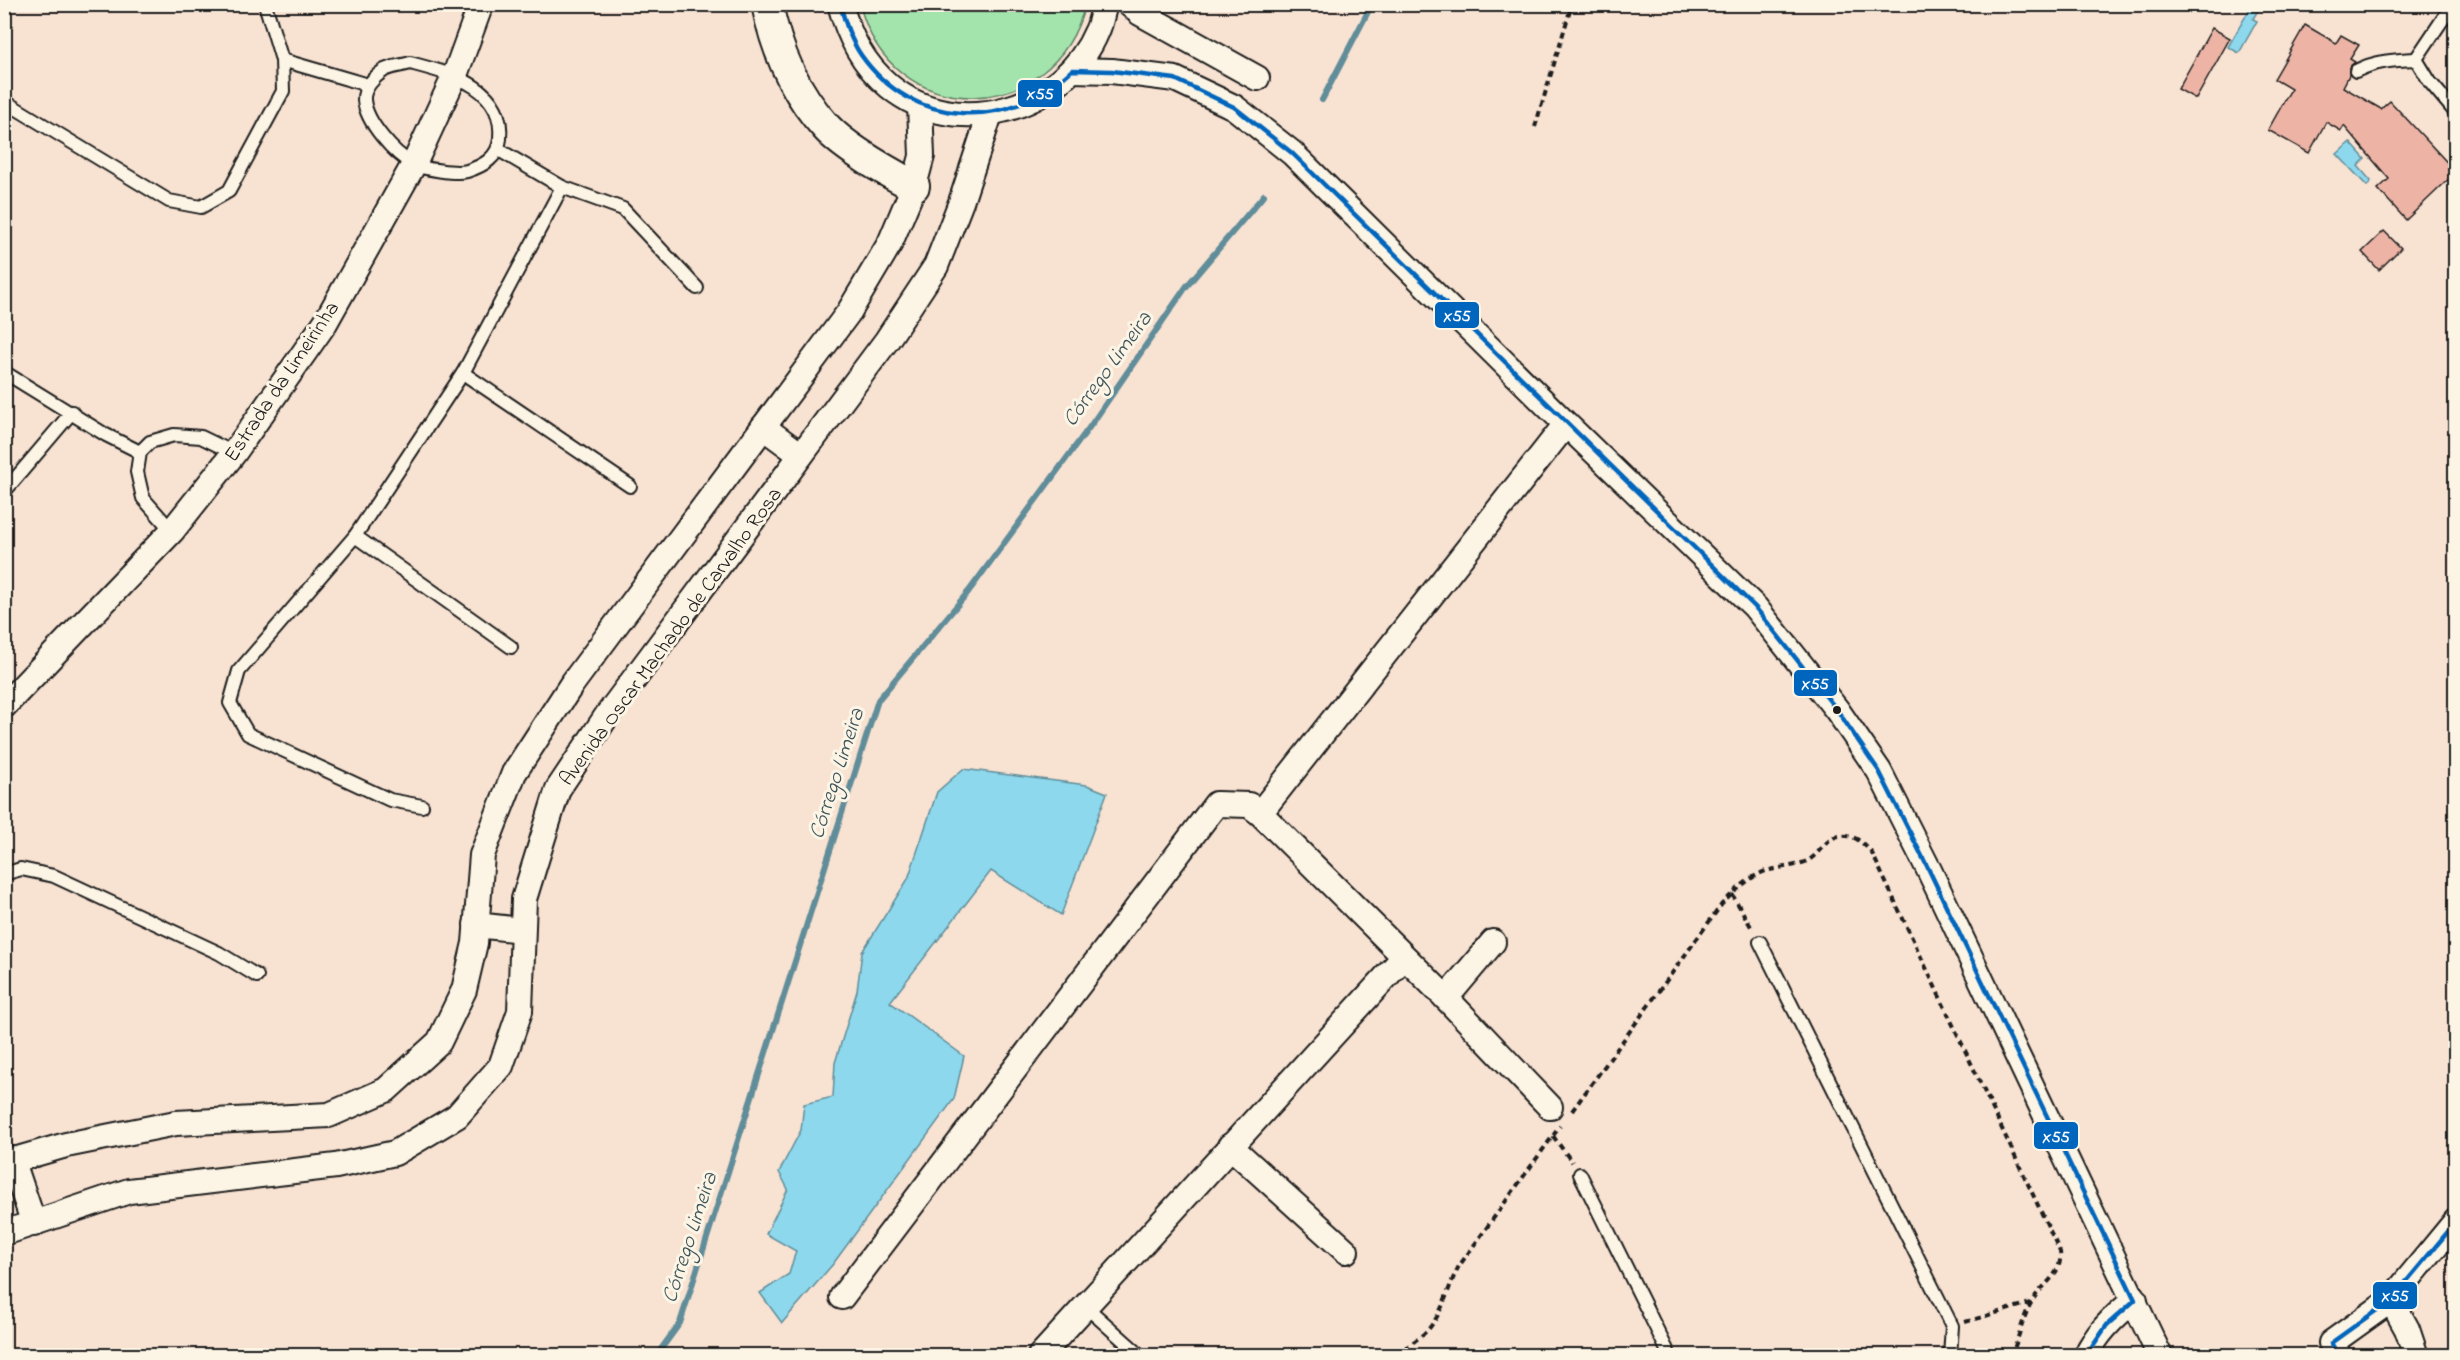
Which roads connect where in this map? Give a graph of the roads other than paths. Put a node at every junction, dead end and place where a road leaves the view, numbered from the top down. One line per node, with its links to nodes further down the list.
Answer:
1 (265, 4): 9 (lane)
2 (481, 4): 12 (street, Estrada da Limeirinha)
3 (767, 4): 21 (street)
4 (840, 4): 16 (street)
5 (1105, 4): 10 (street)
6 (1129, 4): 13 (street)
7 (2453, 4): 8 (lane)
8 (2416, 59): 11 (lane); 17 (lane)
9 (282, 60): 14 (lane); 15 (lane)
10 (1072, 70): 18 (street); 27 (street)
11 (2356, 71)
12 (455, 75): 14 (lane); 19 (lane); 20 (street, Estrada da Limeirinha)
13 (1257, 78)
14 (368, 86): 20 (lane)
15 (4, 101)
16 (920, 105): 18 (street); 21 (street)
17 (2456, 113)
18 (990, 114): 31 (street, Avenida Oscar Machado de Carvalho Rosa)
19 (499, 150): 20 (lane); 22 (lane)
20 (414, 164): 30 (street, Estrada da Limeirinha)
21 (914, 186): 28 (street)
22 (562, 187): 23 (lane); 25 (lane)
23 (696, 288)
24 (4, 372): 26 (lane)
25 (463, 373): 32 (lane); 35 (lane)
26 (72, 412): 29 (lane); 33 (lane)
27 (1566, 424): 39 (street); 57 (street)
28 (763, 427): 31 (street); 41 (street)
29 (140, 452): 30 (lane); 34 (lane)
30 (234, 453): 34 (street, Estrada da Limeirinha)
31 (801, 455): 42 (street, Avenida Oscar Machado de Carvalho Rosa)
32 (630, 486)
33 (4, 492)
34 (172, 531): 37 (street, Estrada da Limeirinha)
35 (355, 536): 36 (lane); 38 (lane)
36 (511, 647)
37 (4, 706)
38 (422, 806)
39 (1260, 813): 45 (street); 56 (street)
40 (4, 874): 46 (lane)
41 (476, 925): 42 (street); 50 (street)
42 (522, 930): 53 (street, Avenida Oscar Machado de Carvalho Rosa)
43 (1493, 942): 47 (street)
44 (1760, 942): 64 (lane)
45 (1404, 957): 47 (street); 49 (street)
46 (257, 976)
47 (1446, 998): 48 (street)
48 (1550, 1107)
49 (1230, 1146): 55 (street); 59 (street)
50 (8, 1161): 53 (street)
51 (1580, 1174): 63 (lane)
52 (2456, 1221): 58 (street)
53 (34, 1224): 54 (street, Avenida Oscar Machado de Carvalho Rosa)
54 (4, 1233)
55 (1346, 1251)
56 (842, 1297)
57 (2135, 1300): 65 (street); 66 (street)
58 (2391, 1300): 60 (street); 67 (street)
59 (1084, 1305): 61 (street); 62 (lane)
60 (2335, 1349)
61 (1040, 1356)
62 (1141, 1356)
63 (1670, 1356)
64 (1950, 1356)
65 (2086, 1356)
66 (2160, 1356)
67 (2416, 1356)

